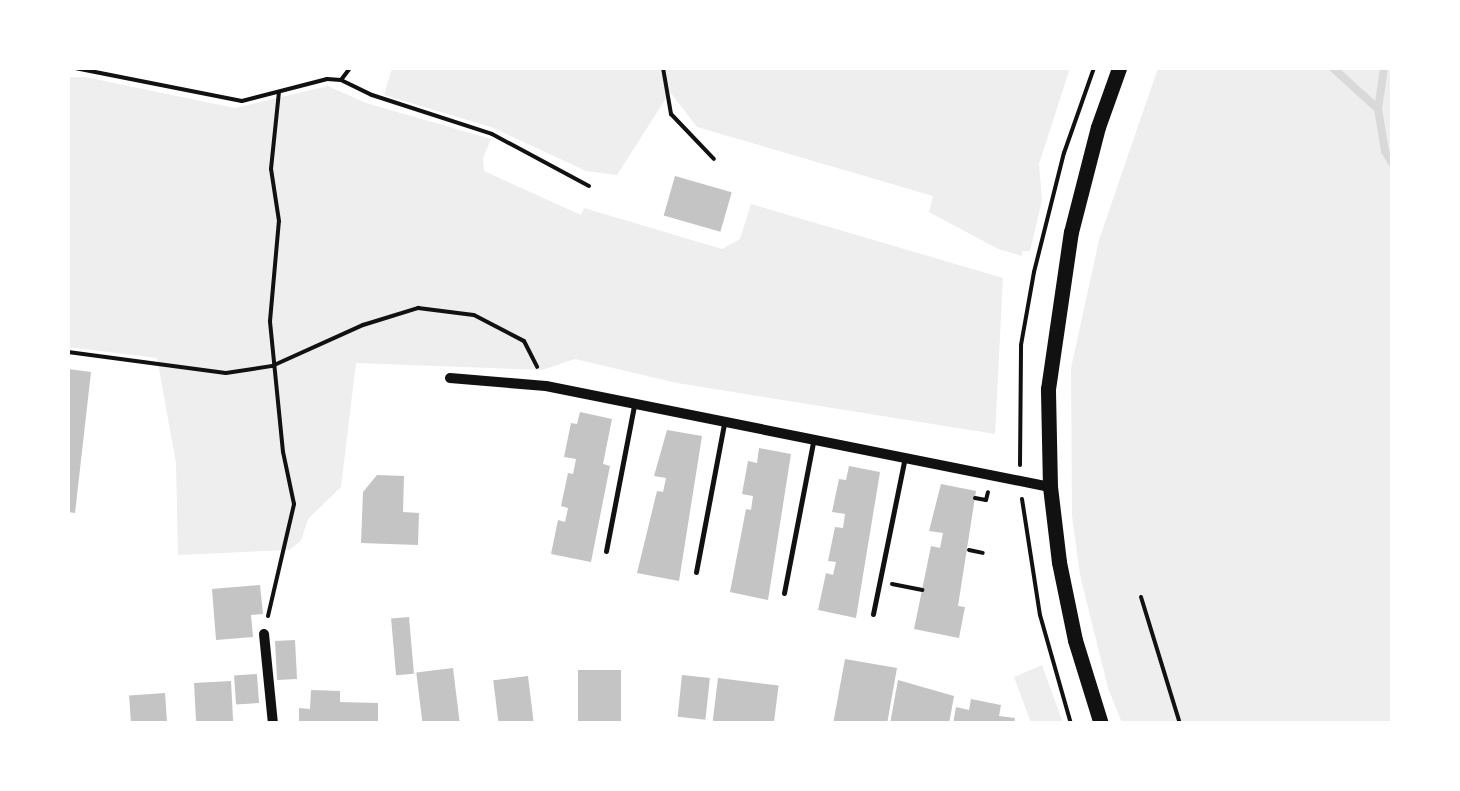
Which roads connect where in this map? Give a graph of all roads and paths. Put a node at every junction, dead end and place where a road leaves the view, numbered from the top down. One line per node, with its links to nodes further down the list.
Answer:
1 (75, 68): 7 (path)
2 (350, 68): 6 (path)
3 (663, 68): 8 (path)
4 (1094, 68): 17 (path)
5 (1120, 68): 19 (main road)
6 (341, 80): 7 (path); 9 (path)
7 (278, 92): 11 (path)
8 (714, 159)
9 (588, 186)
10 (68, 352): 11 (path)
11 (272, 366): 13 (path); 30 (path)
12 (450, 378): 13 (street)
13 (546, 386): 14 (street)
14 (635, 403): 15 (street); 21 (lane)
15 (725, 421): 16 (street); 24 (lane)
16 (814, 439): 18 (street); 27 (lane)
17 (1019, 456)
18 (905, 458): 19 (street); 25 (lane)
19 (1050, 488): 33 (main road)
20 (1022, 500): 32 (path)
21 (606, 550)
22 (969, 550): 23 (path)
23 (982, 553)
24 (696, 572)
25 (880, 582): 26 (path); 29 (lane)
26 (922, 590)
27 (784, 593)
28 (1141, 597): 34 (path)
29 (873, 614)
30 (264, 634): 31 (street)
31 (273, 724)
32 (1071, 724)
33 (1101, 724)
34 (1180, 724)

